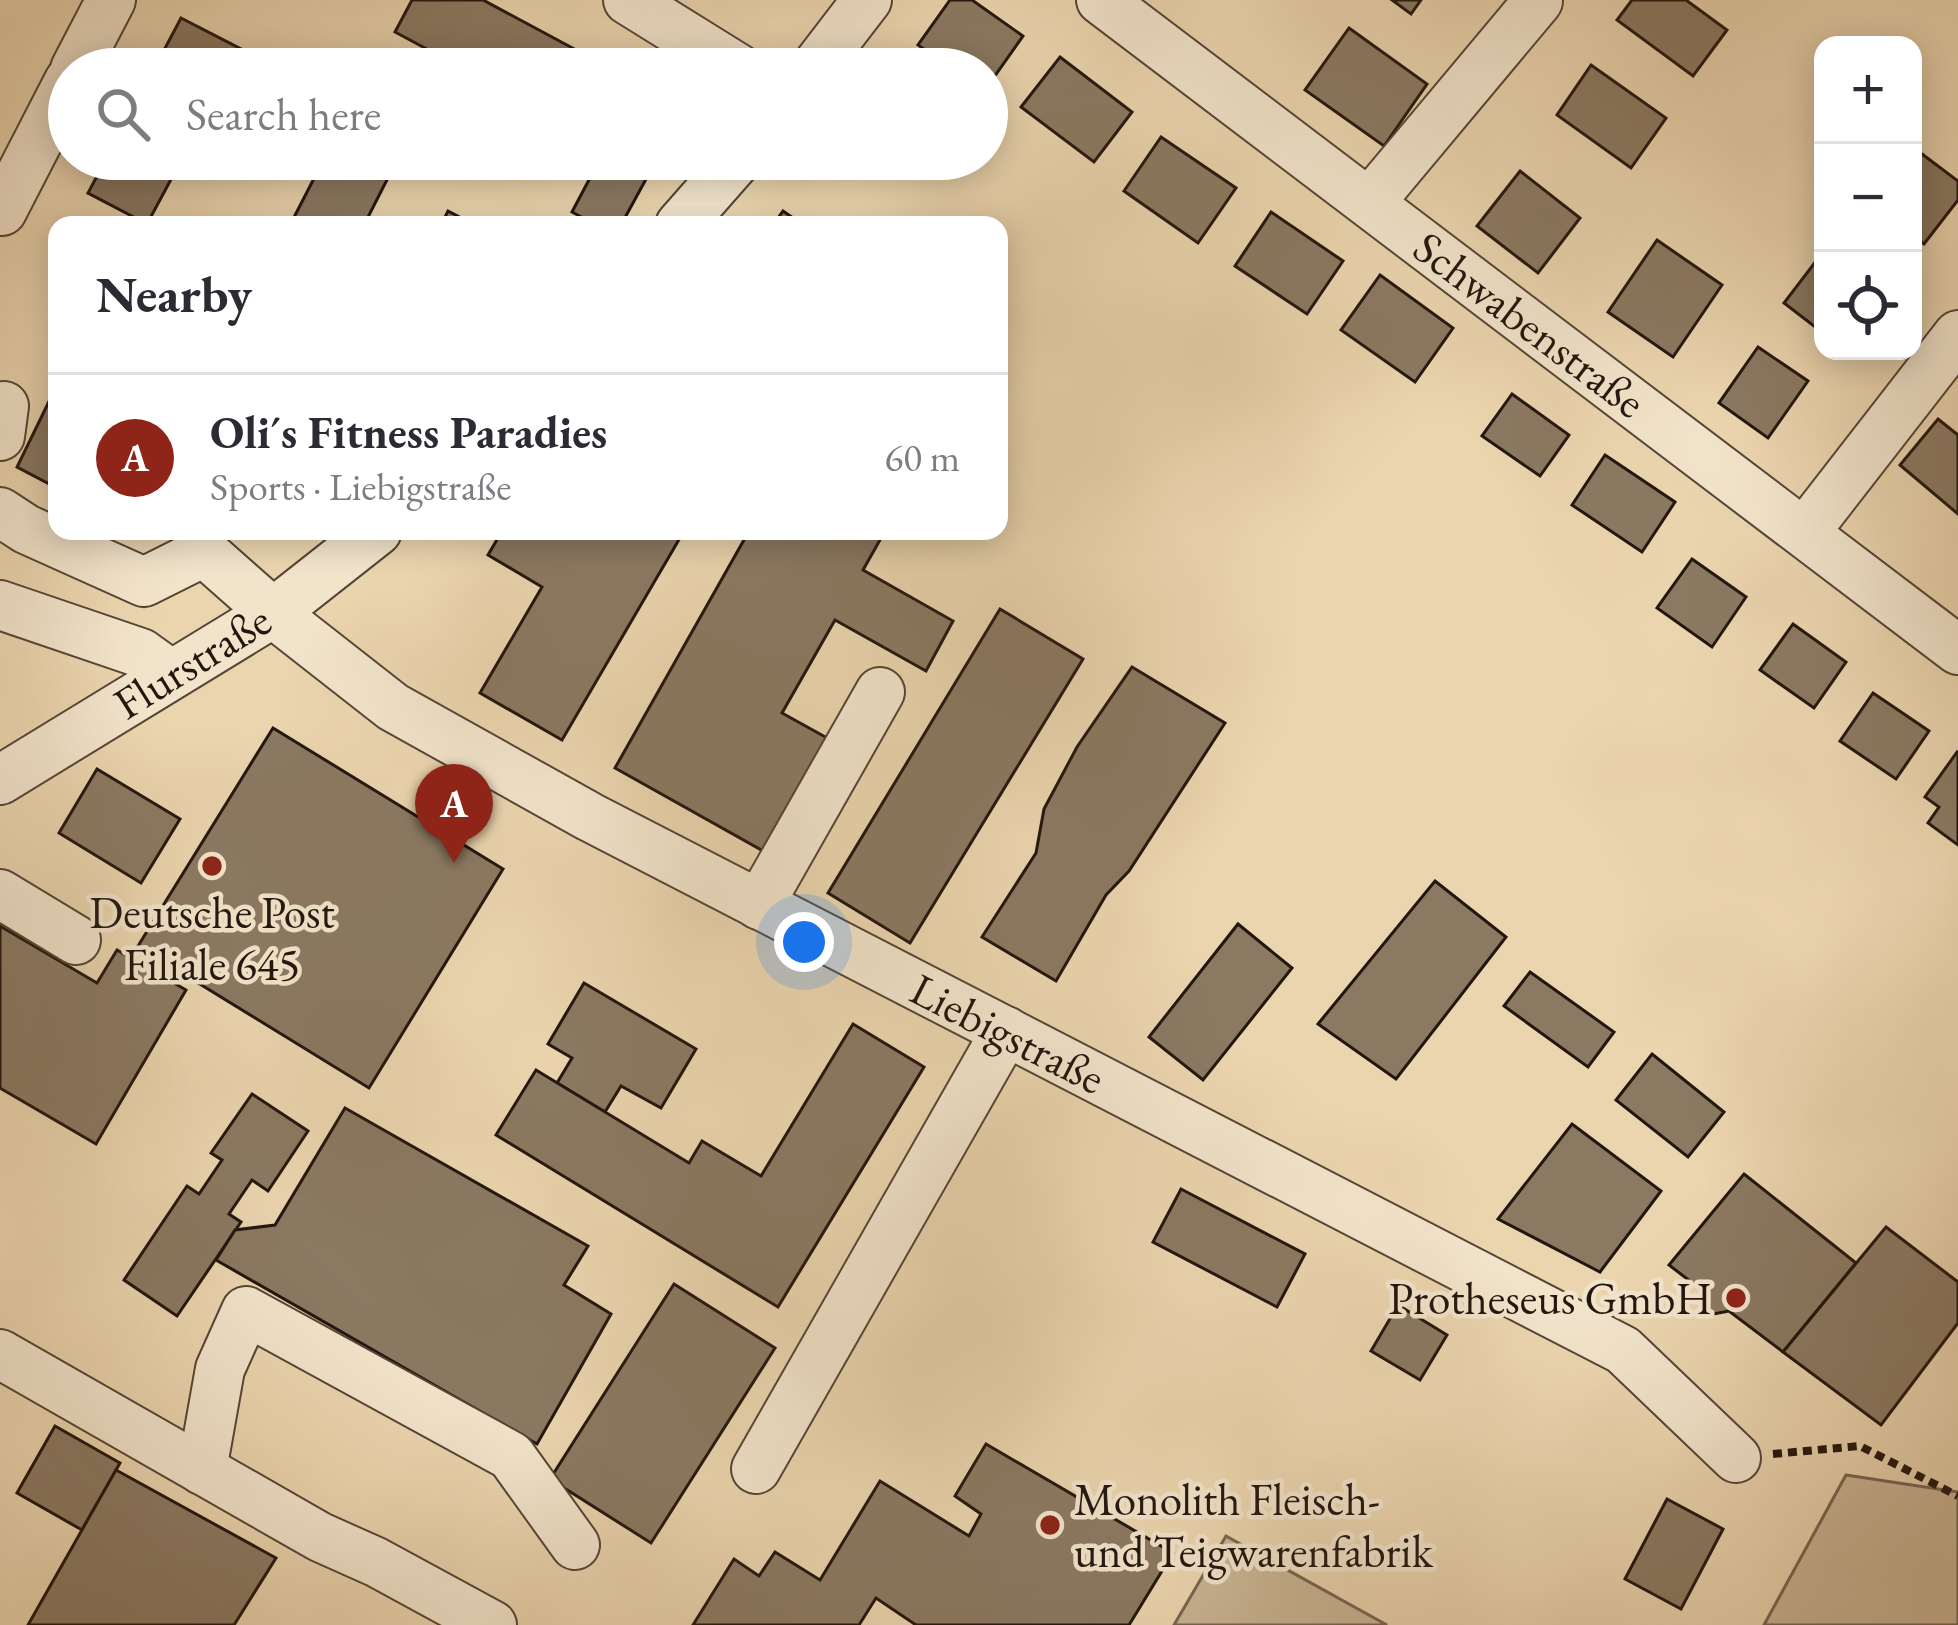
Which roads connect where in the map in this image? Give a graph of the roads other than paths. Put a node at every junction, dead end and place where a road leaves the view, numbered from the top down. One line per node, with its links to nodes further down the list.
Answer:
1 (111, 0): 6 (street)
2 (628, 0): 7 (street)
3 (867, 0): 8 (street)
4 (1101, 0): 11 (street, Schwabenstraße)
5 (1538, 2): 11 (street)
6 (86, 48)
7 (705, 48)
8 (830, 48)
9 (48, 122): 12 (street)
10 (720, 180): 13 (street)
11 (1370, 202): 16 (street, Schwabenstraße)
12 (2, 211)
13 (688, 216)
14 (1958, 335): 16 (street)
15 (0, 512): 17 (street)
16 (1805, 532): 23 (street, Schwabenstraße)
17 (48, 539)
18 (50, 540): 20 (street)
19 (366, 540): 22 (street, Flurstraße)
20 (213, 542): 22 (street, Liebigstraße)
21 (0, 605): 24 (street)
22 (273, 614): 24 (street, Flurstraße); 28 (street, Liebigstraße)
23 (1958, 650)
24 (170, 674): 26 (street, Flurstraße)
25 (880, 692): 28 (street)
26 (0, 780)
27 (0, 894): 29 (street)
28 (759, 904): 30 (street, Liebigstraße)
29 (76, 940)
30 (1006, 1031): 32 (street, Liebigstraße); 33 (street)
31 (0, 1354): 34 (street)
32 (1736, 1458)
33 (756, 1469)
34 (202, 1470): 35 (street); 36 (street)
35 (575, 1545)
36 (492, 1625)

